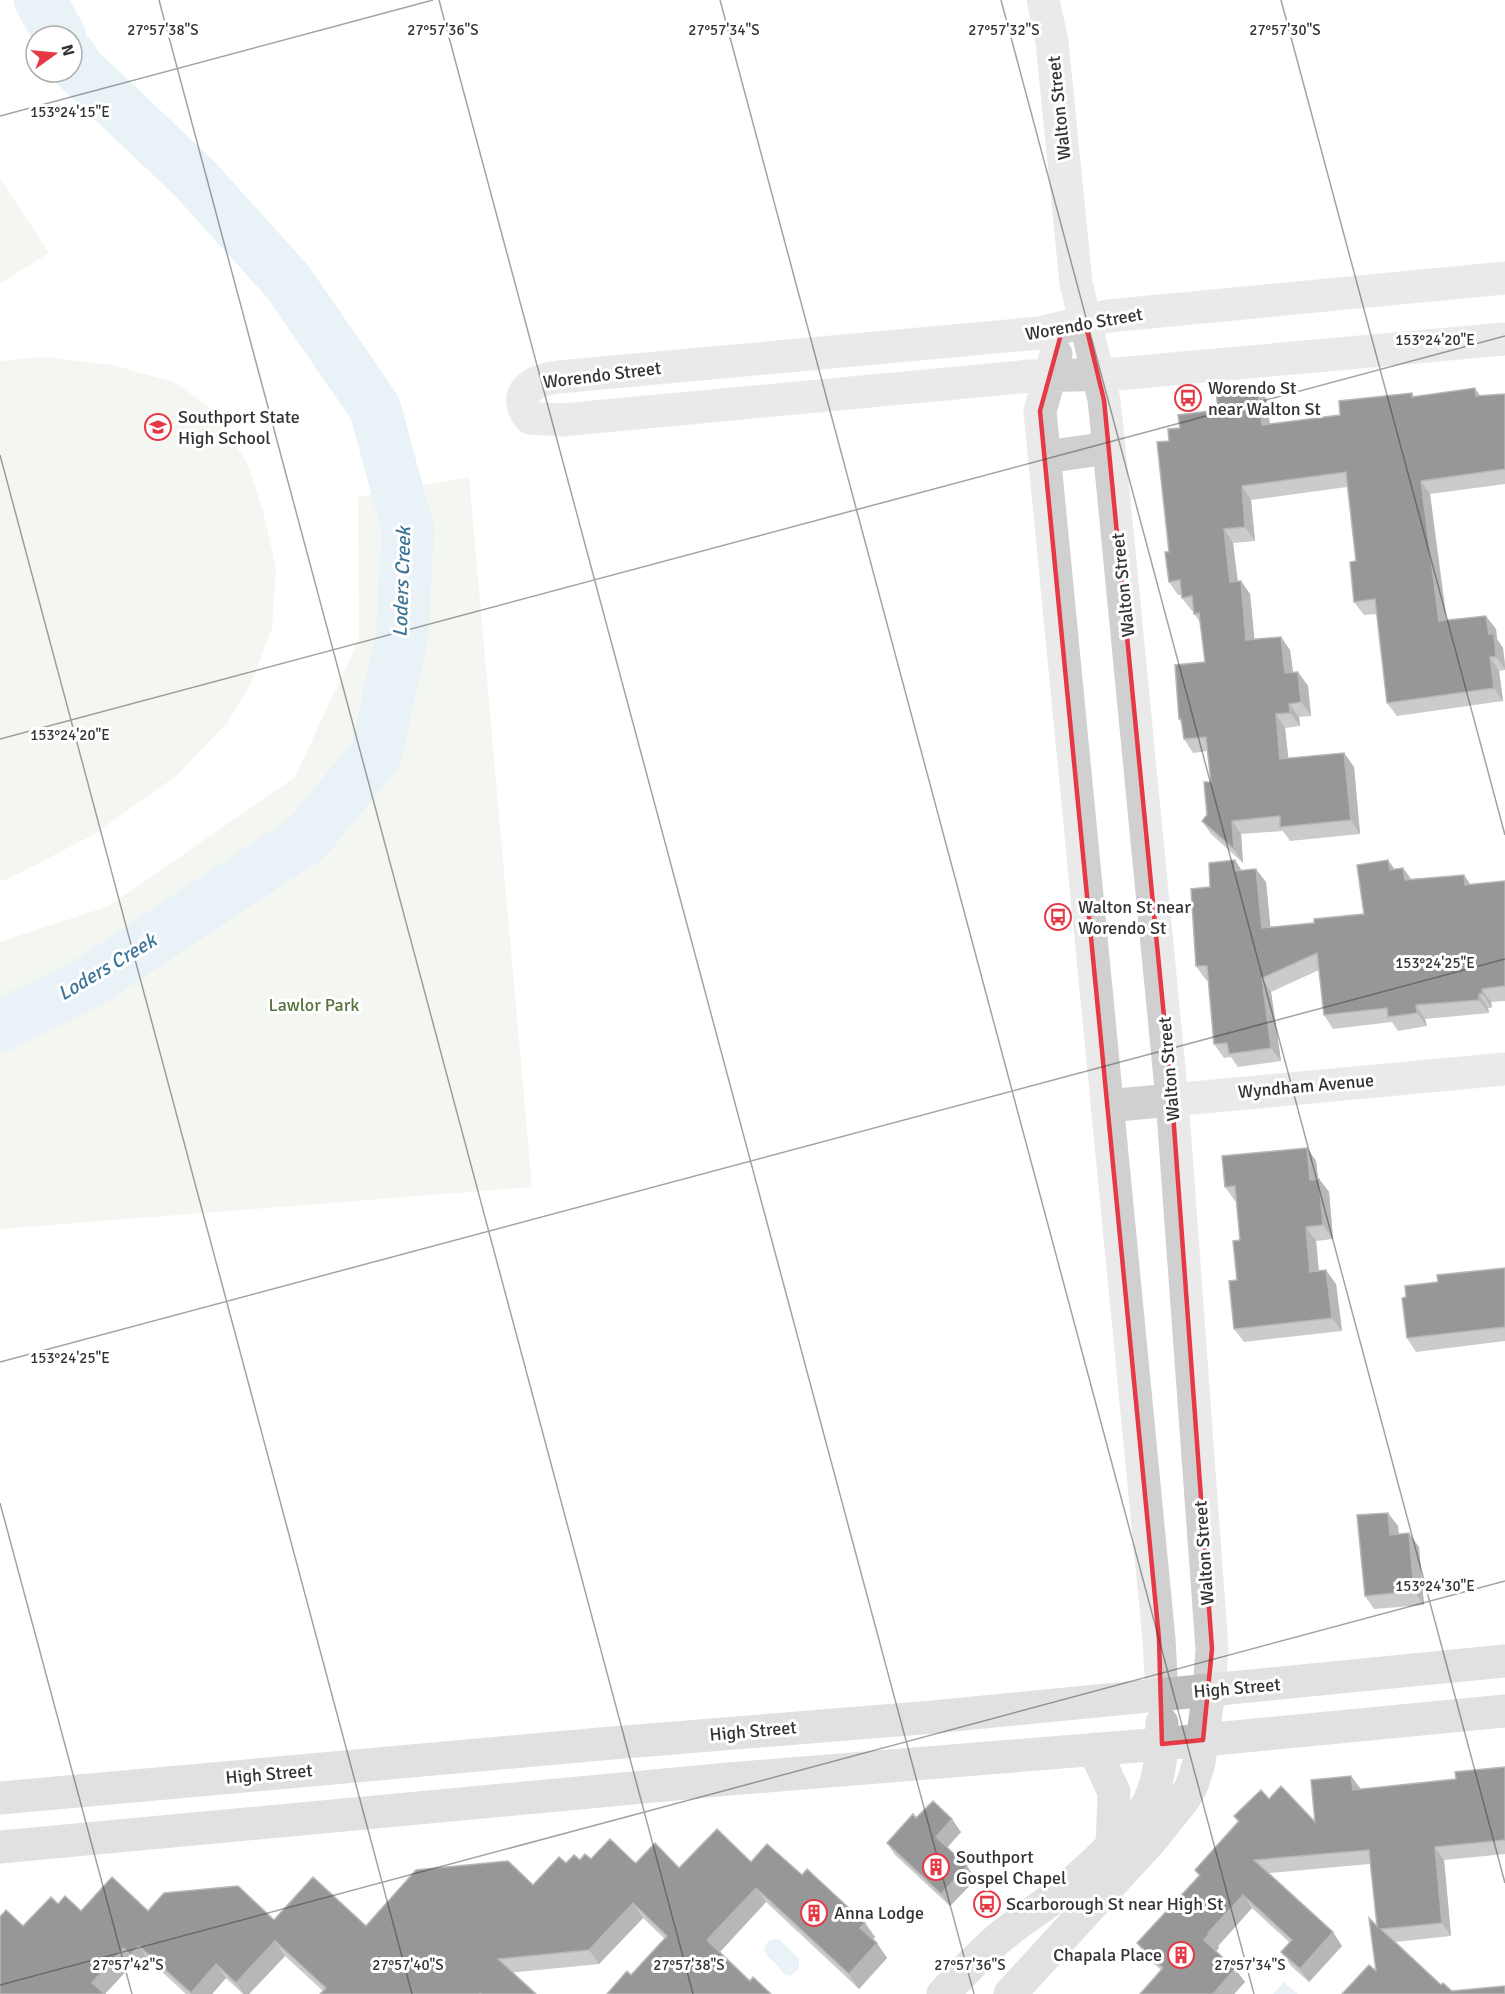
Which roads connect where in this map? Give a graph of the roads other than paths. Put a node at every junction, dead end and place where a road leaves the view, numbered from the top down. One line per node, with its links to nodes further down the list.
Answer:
1 (1043, 0): 3 (street, Walton Street)
2 (1053, 0): 3 (street, Walton Street)
3 (1052, 42): 5 (street, Walton Street)
4 (1505, 278): 5 (street, Worendo Street)
5 (1074, 324): 7 (street, Walton Street); 8 (street, Walton Street); 8 (street, Worendo Street)
6 (1505, 339): 7 (street, Worendo Street)
7 (1098, 375): 8 (street, Worendo Street); 9 (street, Walton Street)
8 (1050, 376): 10 (street, Walton Street)
9 (1109, 448): 10 (street); 12 (street, Walton Street)
10 (1045, 457): 13 (street, Walton Street)
11 (1505, 1068): 12 (street, Wyndham Avenue)
12 (1172, 1099): 13 (street, Wyndham Avenue); 15 (street, Walton Street)
13 (1107, 1106): 16 (street, Walton Street)
14 (1505, 1661): 15 (main road, High Street)
15 (1209, 1690): 16 (main road, High Street); 18 (main road)
16 (1162, 1695): 19 (main road); 21 (main road, High Street)
17 (1505, 1711): 18 (main road)
18 (1203, 1740): 19 (main road); 25 (main road)
19 (1162, 1744): 20 (main road); 22 (main road)
20 (1094, 1749): 22 (main road); 23 (main road)
21 (0, 1798)
22 (1112, 1846): 24 (main road)
23 (0, 1847)
24 (943, 1994)
25 (1010, 1994)

